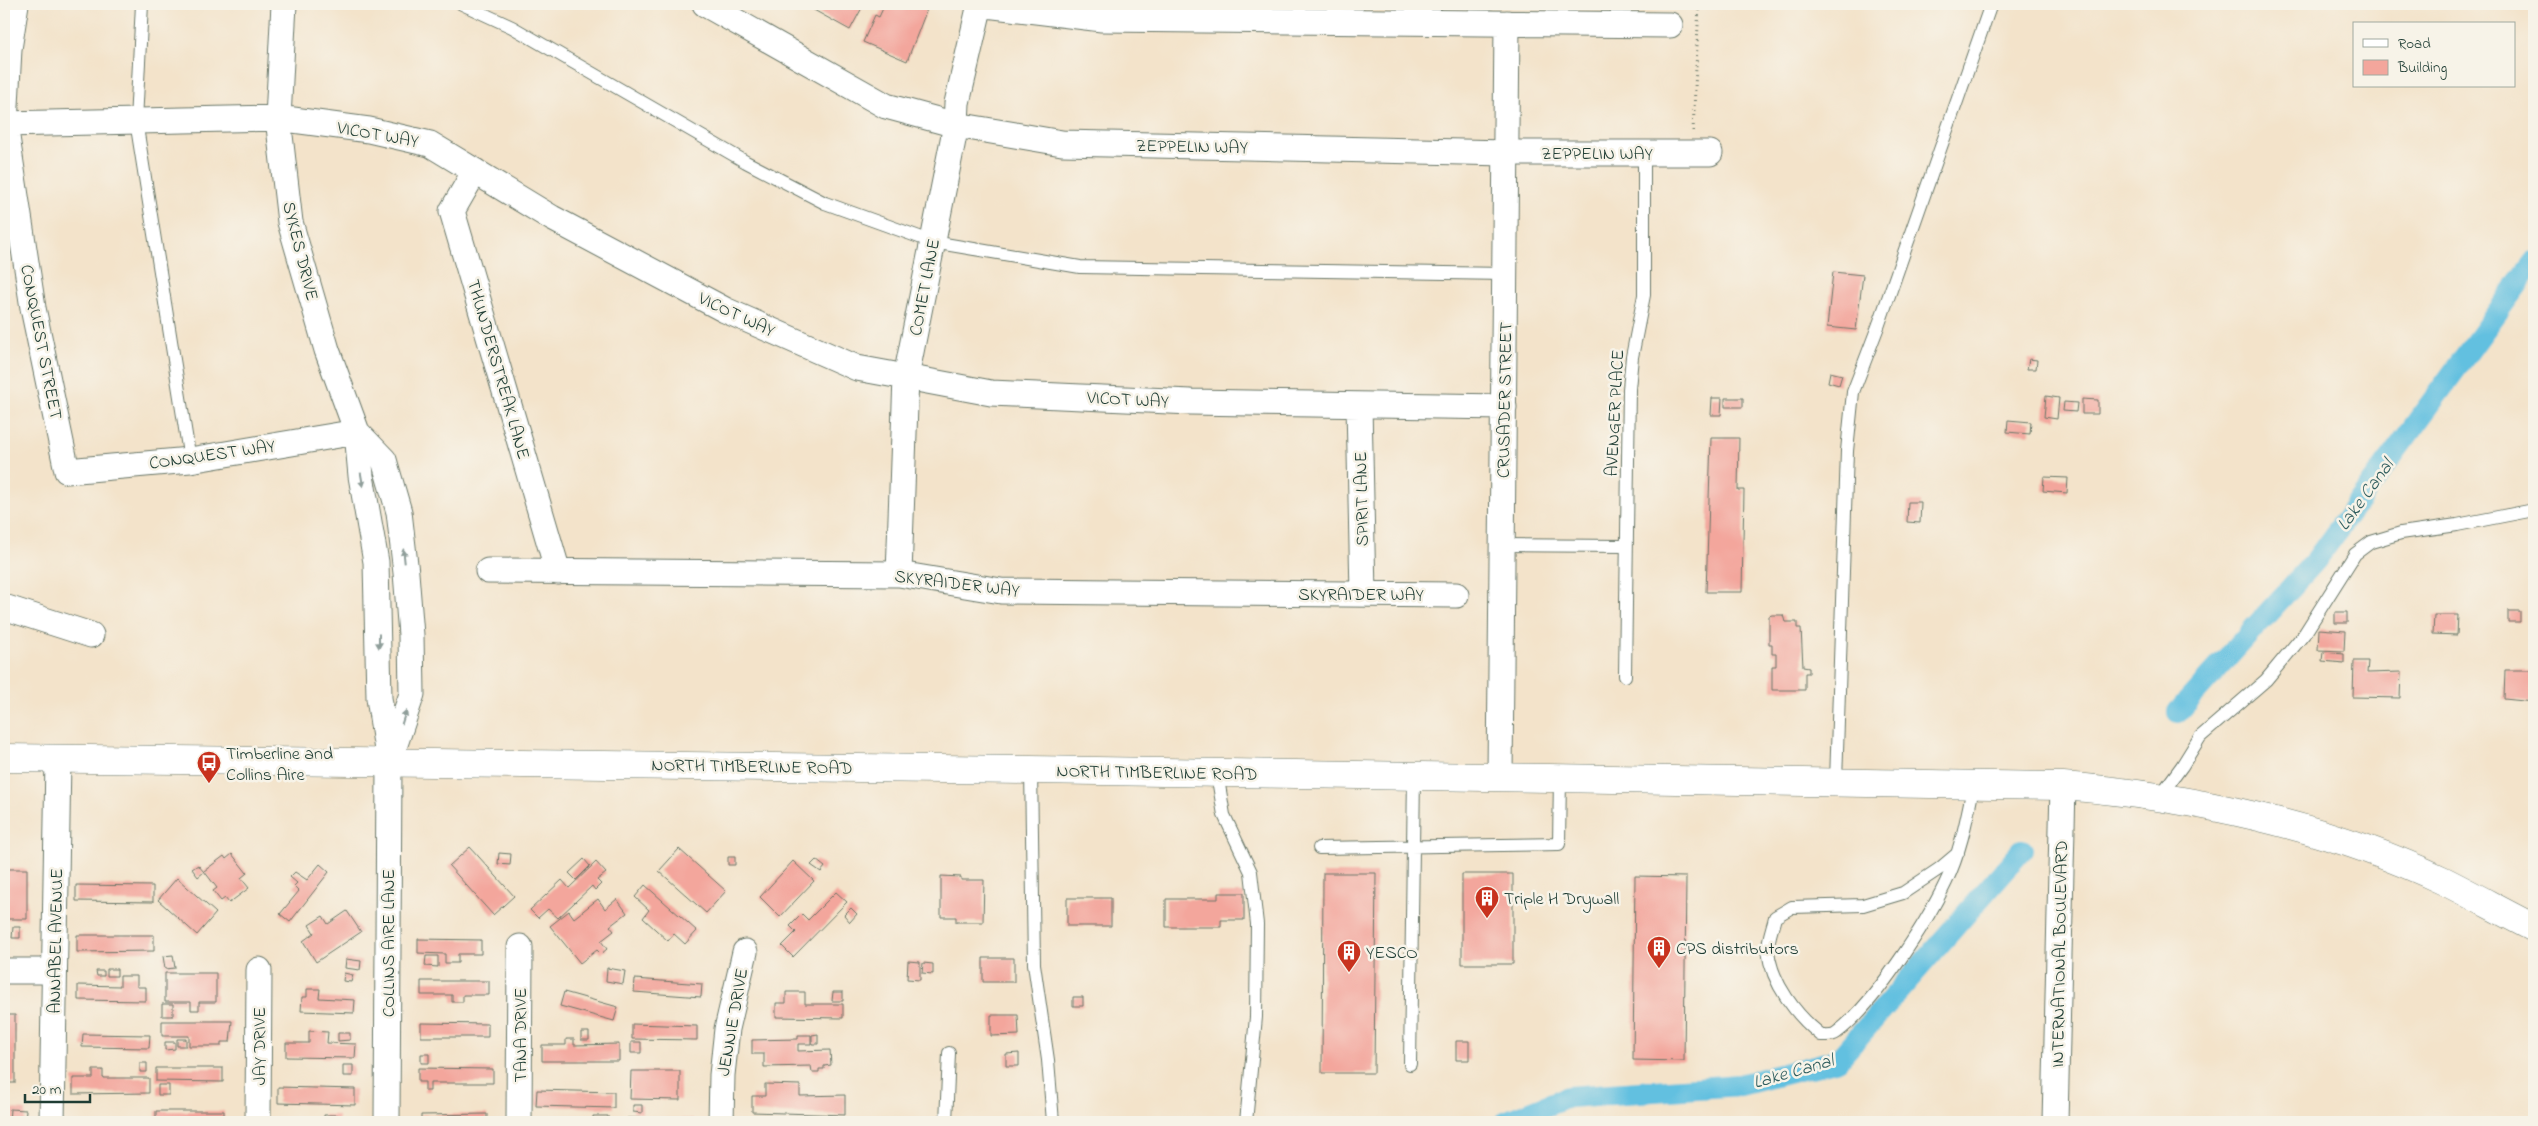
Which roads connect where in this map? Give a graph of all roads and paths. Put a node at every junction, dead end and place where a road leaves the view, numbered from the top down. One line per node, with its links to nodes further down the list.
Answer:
1 (16, 4): 13 (street, CONQUEST STREET)
2 (142, 4): 12 (lane)
3 (284, 4): 11 (street, SYKES DRIVE)
4 (462, 4): 20 (lane)
5 (705, 4): 14 (street, ZEPPELIN WAY)
6 (979, 4): 9 (street); 14 (street, COMET LANE)
7 (1699, 4): 15 (path)
8 (1991, 4): 47 (lane)
9 (1507, 23): 10 (street); 16 (street, CRUSADER STREET)
10 (1670, 25)
11 (278, 118): 12 (street, VICOT WAY); 19 (street, VICOT WAY); 25 (street, SYKES DRIVE)
12 (136, 122): 13 (street, VICOT WAY); 26 (lane)
13 (4, 124): 27 (street, CONQUEST STREET)
14 (956, 125): 16 (street, ZEPPELIN WAY); 20 (street, COMET LANE)
15 (1693, 131)
16 (1506, 153): 17 (street, ZEPPELIN WAY); 21 (street, CRUSADER STREET)
17 (1644, 153): 18 (street, ZEPPELIN WAY); 30 (lane, AVENGER PLACE)
18 (1710, 154)
19 (475, 171): 22 (street, VICOT WAY); 32 (street, THUNDERSTREAK LANE)
20 (933, 242): 21 (lane); 22 (street, COMET LANE)
21 (1505, 274): 24 (street, CRUSADER STREET)
22 (906, 377): 23 (street, VICOT WAY); 33 (street, COMET LANE)
23 (1359, 405): 24 (street, VICOT WAY); 34 (street, SPIRIT LANE)
24 (1504, 407): 29 (street, CRUSADER STREET)
25 (356, 432): 26 (street, CONQUEST WAY); 41 (street, one-way to 41); 41 (street, one-way to 25)
26 (190, 460): 27 (street, CONQUEST WAY)
27 (67, 471)
28 (2534, 510): 50 (lane)
29 (1502, 546): 30 (lane); 45 (street, CRUSADER STREET)
30 (1626, 546): 38 (lane, AVENGER PLACE)
31 (488, 572): 32 (street, SKYRAIDER WAY)
32 (558, 572): 33 (street, SKYRAIDER WAY)
33 (899, 574): 34 (street, SKYRAIDER WAY)
34 (1363, 594): 35 (street, SKYRAIDER WAY)
35 (1456, 595)
36 (4, 607): 37 (street)
37 (91, 635)
38 (1626, 676)
39 (4, 758): 40 (main road, NORTH TIMBERLINE ROAD)
40 (58, 759): 41 (main road, NORTH TIMBERLINE ROAD); 59 (street, ANNABEL AVENUE)
41 (389, 763): 42 (main road, NORTH TIMBERLINE ROAD); 64 (street, COLLINS AIRE LANE)
42 (1031, 770): 43 (main road, NORTH TIMBERLINE ROAD); 68 (lane)
43 (1217, 773): 44 (main road, NORTH TIMBERLINE ROAD); 69 (lane)
44 (1414, 776): 45 (main road, NORTH TIMBERLINE ROAD); 51 (lane)
45 (1500, 777): 46 (main road, NORTH TIMBERLINE ROAD)
46 (1560, 777): 47 (main road, NORTH TIMBERLINE ROAD); 51 (lane)
47 (1836, 781): 48 (main road, NORTH TIMBERLINE ROAD)
48 (1974, 783): 49 (main road, NORTH TIMBERLINE ROAD); 53 (lane)
49 (2063, 786): 50 (main road, NORTH TIMBERLINE ROAD); 70 (street, INTERNATIONAL BOULEVARD)
50 (2160, 796): 54 (main road, NORTH TIMBERLINE ROAD)
51 (1413, 846): 52 (lane); 61 (lane)
52 (1319, 848)
53 (1958, 853): 53 (lane)
54 (2534, 928)
55 (520, 947): 65 (street, TANA DRIVE)
56 (745, 952): 66 (street, JENNIE DRIVE)
57 (259, 970): 63 (street, JAY DRIVE)
58 (4, 971): 59 (street)
59 (54, 971): 62 (street, ANNABEL AVENUE)
60 (949, 1054): 67 (lane)
61 (1410, 1064)
62 (52, 1122)
63 (258, 1122)
64 (387, 1122)
65 (519, 1122)
66 (721, 1122)
67 (946, 1122)
68 (1053, 1122)
69 (1246, 1122)
70 (2055, 1122)

